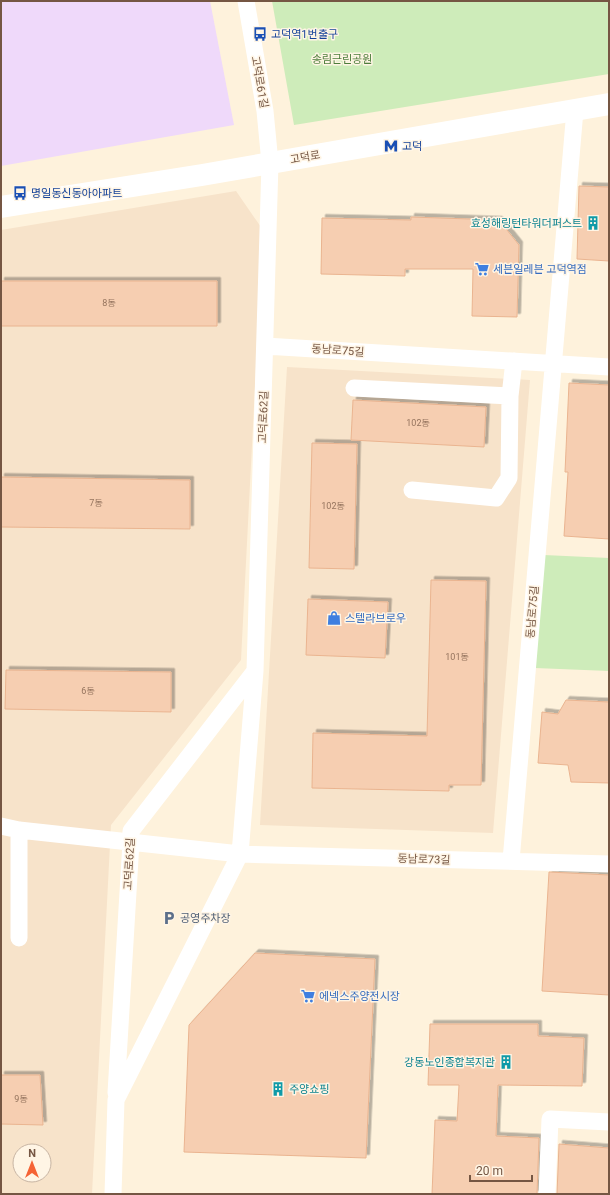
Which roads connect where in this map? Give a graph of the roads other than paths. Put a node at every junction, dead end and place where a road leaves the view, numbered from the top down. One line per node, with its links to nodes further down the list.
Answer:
1 (246, 1): 4 (street, 고덕로61길)
2 (609, 104): 3 (main road, 고덕로)
3 (575, 110): 4 (main road, 고덕로); 8 (street, 동남로75길)
4 (270, 163): 5 (main road, 고덕로); 6 (street, 고덕로62길)
5 (1, 207)
6 (265, 346): 7 (street, 동남로75길); 13 (street, 고덕로62길)
7 (514, 361): 8 (street, 동남로75길); 11 (street)
8 (554, 363): 9 (street, 동남로75길); 18 (street, 동남로75길)
9 (609, 367)
10 (354, 388): 11 (street)
11 (510, 396): 12 (street)
12 (412, 490)
13 (255, 671): 16 (street, 고덕로62길); 17 (street, 고덕로62길)
14 (1, 826): 15 (street, 동남로73길)
15 (19, 830): 16 (street, 동남로73길); 20 (street)
16 (131, 842): 17 (street, 동남로73길); 21 (street, 고덕로62길)
17 (240, 854): 18 (street, 동남로73길); 21 (street, 고덕로62길)
18 (511, 861): 19 (street, 동남로73길)
19 (609, 864)
20 (19, 938)
21 (116, 1100): 23 (street, 고덕로62길)
22 (609, 1122): 24 (street)
23 (113, 1194)
24 (547, 1194)

